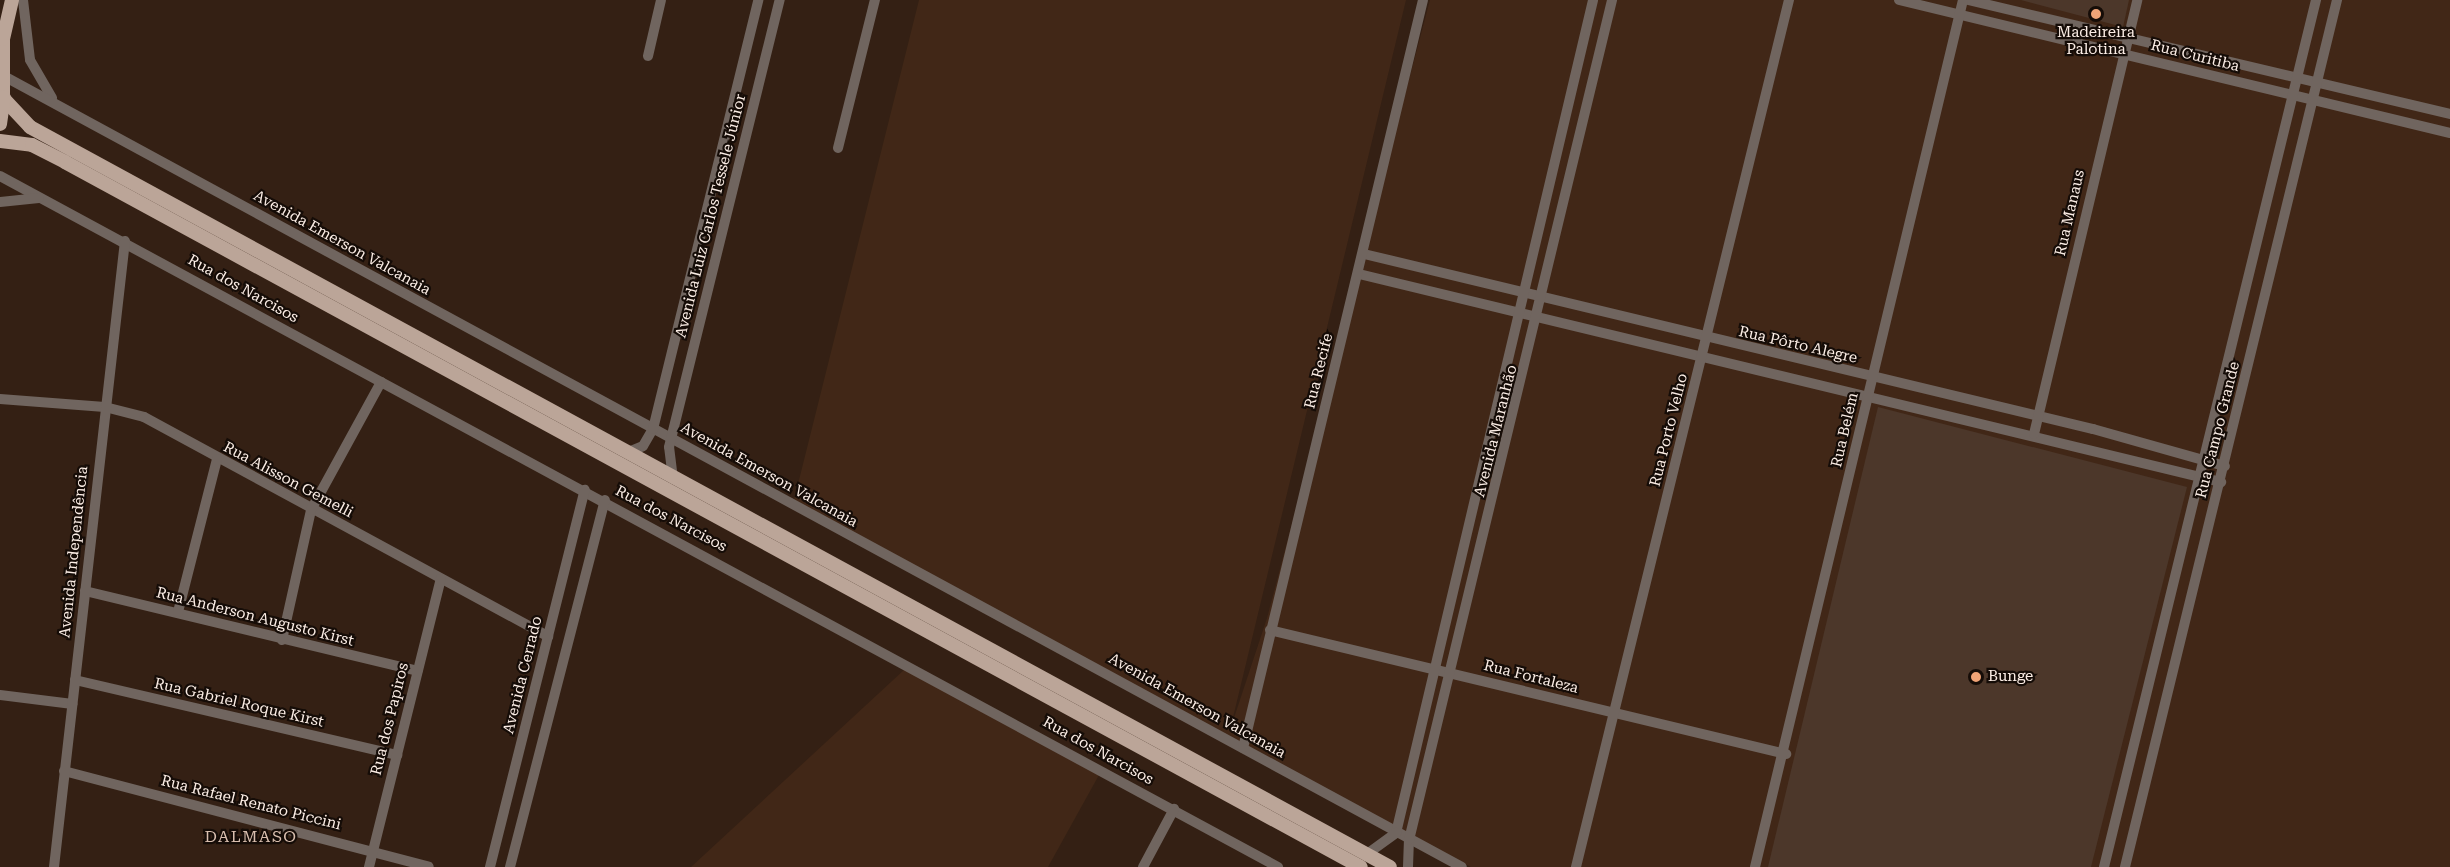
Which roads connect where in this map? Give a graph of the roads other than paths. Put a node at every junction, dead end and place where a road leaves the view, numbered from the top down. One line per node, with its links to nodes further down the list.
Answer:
1 (12, 0): 25 (main road)
2 (23, 0): 28 (street)
3 (661, 0): 20 (street)
4 (758, 0): 56 (street, Avenida Luiz Carlos Tessele Júnior)
5 (780, 0): 59 (street, Avenida Luiz Carlos Tessele Júnior)
6 (875, 0): 33 (street)
7 (1423, 0): 38 (street, Rua Recife)
8 (1593, 0): 40 (street, Avenida Maranhão)
9 (1612, 0): 41 (street, Avenida Maranhão)
10 (1789, 0): 44 (street, Rua Porto Velho)
11 (1899, 0): 17 (street, Rua Curitiba)
12 (1963, 0): 17 (street, Rua Belém)
13 (1968, 0): 18 (street, Rua Curitiba)
14 (2137, 0): 18 (street, Rua Manaus)
15 (2316, 0): 22 (street, Rua Campo Grande)
16 (2337, 0): 23 (street, Rua Campo Grande)
17 (1959, 15): 19 (street, Rua Curitiba); 47 (street, Rua Belém)
18 (2128, 38): 19 (street, Rua Manaus); 21 (street, Rua Curitiba)
19 (2123, 54): 24 (street, Rua Curitiba); 54 (street, Rua Manaus)
20 (648, 56)
21 (2254, 68): 22 (street, Rua Curitiba); 24 (street)
22 (2296, 78): 23 (street, Rua Curitiba); 26 (street, Rua Campo Grande)
23 (2318, 83): 27 (street, Rua Campo Grande); 29 (street, Rua Curitiba)
24 (2249, 85): 26 (street, Rua Curitiba)
25 (2, 86): 28 (street, Avenida Emerson Valcanaia); 30 (main road); 62 (main road)
26 (2291, 95): 27 (street, Rua Curitiba); 63 (street, Rua Campo Grande)
27 (2313, 100): 31 (street, Rua Curitiba); 66 (street, Rua Campo Grande)
28 (63, 108): 56 (street, Avenida Emerson Valcanaia)
29 (2450, 114)
30 (0, 124)
31 (2450, 133)
32 (0, 141): 94 (main road)
33 (838, 148)
34 (0, 176): 35 (street, Rua dos Narcisos)
35 (48, 200): 36 (street); 37 (street, Rua dos Narcisos)
36 (0, 202)
37 (125, 241): 49 (street, Rua dos Narcisos); 53 (street, Avenida Independência)
38 (1364, 254): 39 (street, Rua Recife); 40 (street, Rua Pôrto Alegre)
39 (1359, 274): 42 (street); 76 (street, Rua Recife)
40 (1526, 294): 41 (street, Rua Pôrto Alegre); 42 (street, Avenida Maranhão)
41 (1544, 298): 43 (street, Avenida Maranhão); 44 (street, Rua Pôrto Alegre)
42 (1522, 311): 43 (street); 79 (street, Avenida Maranhão)
43 (1540, 315): 45 (street); 81 (street, Avenida Maranhão)
44 (1707, 338): 45 (street, Rua Porto Velho); 46 (street, Rua Pôrto Alegre)
45 (1703, 357): 48 (street); 85 (street, Rua Porto Velho)
46 (1806, 362): 47 (street, Rua Pôrto Alegre); 48 (street)
47 (1872, 377): 50 (street, Rua Belém); 52 (street, Rua Pôrto Alegre)
48 (1803, 380): 50 (street)
49 (381, 382): 70 (street, Rua dos Narcisos); 72 (street)
50 (1868, 396): 55 (street); 87 (street, Rua Belém)
51 (0, 399): 53 (street, Rua Alisson Gemelli)
52 (1969, 400): 54 (street, Rua Pôrto Alegre); 55 (street)
53 (105, 407): 65 (street, Rua Alisson Gemelli); 74 (street, Avenida Independência)
54 (2038, 416): 57 (street, Rua Pôrto Alegre); 58 (street, Rua Manaus)
55 (1965, 418): 58 (street)
56 (653, 429): 59 (street, Avenida Emerson Valcanaia); 62 (street)
57 (2094, 429): 60 (street, Rua Pôrto Alegre); 61 (street)
58 (2034, 434): 61 (street)
59 (671, 439): 68 (street, Avenida Luiz Carlos Tessele Júnior); 86 (street, Avenida Emerson Valcanaia)
60 (2135, 440): 63 (street, Rua Pôrto Alegre); 64 (street)
61 (2088, 447): 64 (street)
62 (626, 453): 68 (main road)
63 (2206, 457): 66 (street, Rua Pôrto Alegre); 67 (street, Rua Campo Grande)
64 (2130, 458): 67 (street)
65 (217, 459): 72 (street, Rua Alisson Gemelli); 75 (street)
66 (2225, 466): 69 (street, Rua Campo Grande)
67 (2201, 477): 69 (street); 107 (street, Rua Campo Grande)
68 (673, 479): 94 (main road)
69 (2221, 482): 108 (street, Rua Campo Grande)
70 (585, 490): 71 (street, Rua dos Narcisos); 77 (street, Avenida Cerrado)
71 (605, 500): 90 (street, Rua dos Narcisos); 99 (street)
72 (311, 510): 73 (street, Rua Alisson Gemelli); 78 (street)
73 (441, 579): 77 (street, Rua Alisson Gemelli); 80 (street, Rua dos Papiros)
74 (85, 591): 75 (street, Rua Anderson Augusto Kirst); 82 (street, Avenida Independência)
75 (178, 612): 78 (street, Rua Anderson Augusto Kirst)
76 (1270, 630): 79 (street, Rua Fortaleza); 86 (street, Rua Recife)
77 (548, 636): 98 (street, Avenida Cerrado)
78 (282, 640): 80 (street, Rua Anderson Augusto Kirst)
79 (1434, 669): 81 (street, Rua Fortaleza); 91 (street, Avenida Maranhão)
80 (418, 671): 88 (street, Rua dos Papiros)
81 (1453, 674): 85 (street, Rua Fortaleza); 92 (street, Avenida Maranhão)
82 (75, 680): 84 (street, Avenida Independência); 88 (street, Rua Gabriel Roque Kirst)
83 (0, 695): 84 (street)
84 (72, 704): 89 (street, Avenida Independência)
85 (1617, 713): 87 (street, Rua Fortaleza); 105 (street, Rua Porto Velho)
86 (1243, 748): 91 (street, Avenida Emerson Valcanaia)
87 (1786, 754): 106 (street, Rua Belém)
88 (397, 755): 93 (street, Rua dos Papiros)
89 (64, 771): 93 (street, Rua Rafael Renato Piccini); 95 (street, Avenida Independência)
90 (1174, 809): 100 (street); 101 (street, Rua dos Narcisos)
91 (1396, 833): 92 (street, Avenida Emerson Valcanaia); 94 (street)
92 (1409, 840): 103 (street, Avenida Maranhão); 104 (street, Avenida Emerson Valcanaia)
93 (373, 850): 96 (street, Rua dos Papiros); 97 (street, Rua Rafael Renato Piccini)
94 (1364, 861): 102 (main road)
95 (55, 867)
96 (369, 867)
97 (429, 867)
98 (490, 867)
99 (510, 867)
100 (1143, 867)
101 (1278, 867)
102 (1390, 867)
103 (1408, 867)
104 (1462, 867)
105 (1576, 867)
106 (1755, 867)
107 (2104, 867)
108 (2125, 867)

